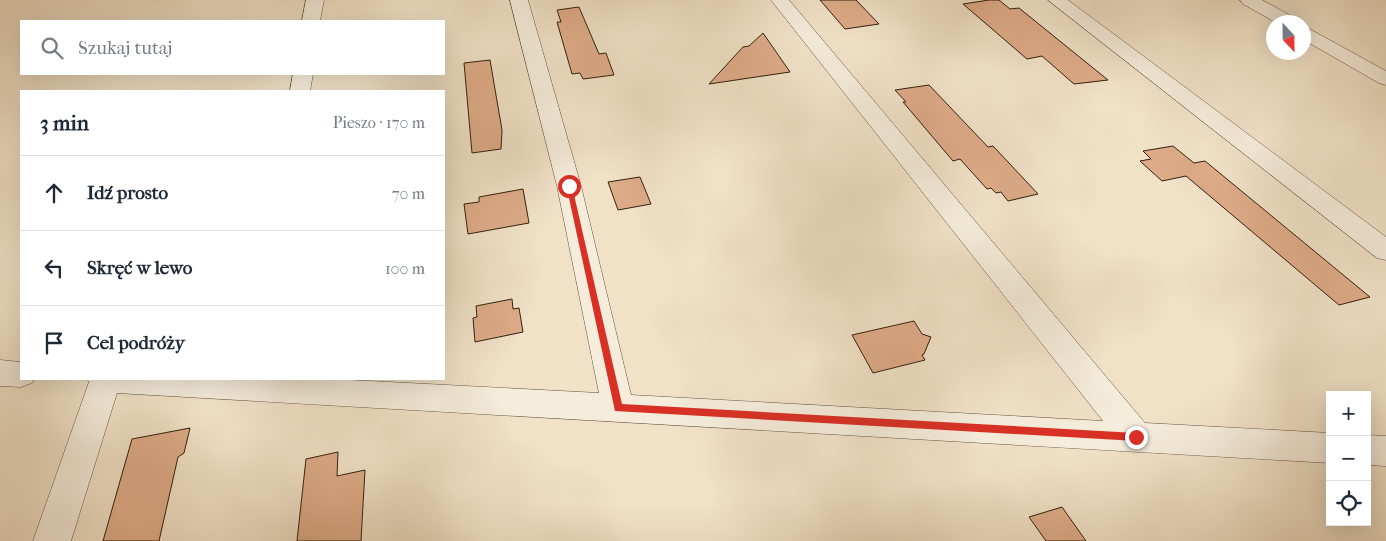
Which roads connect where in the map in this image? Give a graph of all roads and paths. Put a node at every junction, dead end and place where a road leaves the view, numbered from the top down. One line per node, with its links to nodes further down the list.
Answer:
1 (314, 0): 7 (street)
2 (519, 0): 18 (street)
3 (780, 0): 19 (street)
4 (1056, 0): 12 (street)
5 (1249, 0): 6 (street)
6 (1276, 15)
7 (311, 20)
8 (1311, 36): 10 (street)
9 (303, 75): 11 (street)
10 (1386, 79)
11 (300, 90)
12 (1386, 251)
13 (0, 373): 14 (street)
14 (20, 374)
15 (105, 380): 23 (street)
16 (142, 380): 17 (street)
17 (254, 383): 18 (street)
18 (618, 408): 19 (street)
19 (1136, 437): 20 (street)
20 (1326, 448)
21 (1371, 450): 22 (street)
22 (1386, 451)
23 (52, 541)

